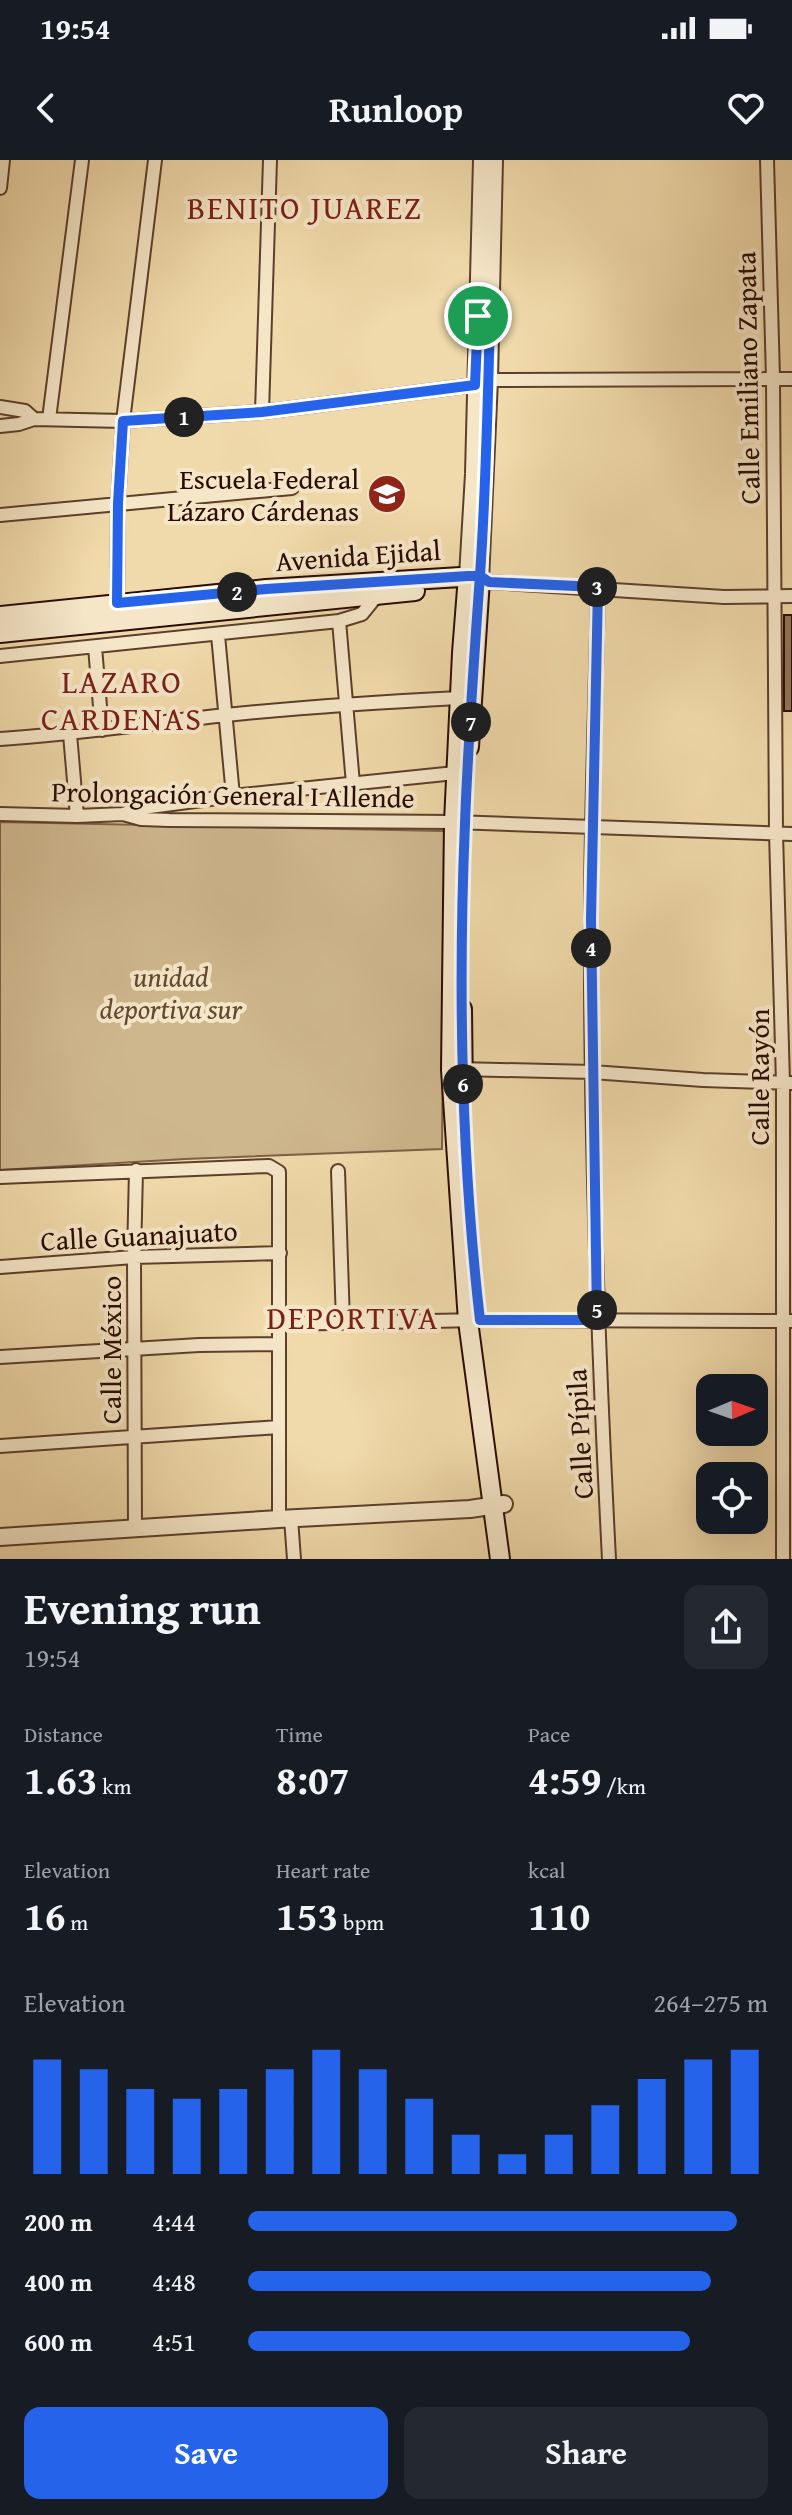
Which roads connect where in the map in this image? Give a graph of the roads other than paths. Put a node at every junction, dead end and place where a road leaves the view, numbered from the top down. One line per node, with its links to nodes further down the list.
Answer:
1 (3, 160): 8 (street)
2 (82, 160): 16 (street)
3 (155, 160): 17 (street)
4 (270, 160): 14 (street)
5 (482, 160): 9 (street)
6 (494, 160): 9 (street)
7 (767, 160): 10 (street, Calle Emiliano Zapata)
8 (0, 188)
9 (484, 315): 12 (street)
10 (773, 378): 11 (street); 12 (street); 25 (street, Calle Emiliano Zapata)
11 (792, 379)
12 (482, 382): 14 (street); 22 (street)
13 (0, 407): 15 (street)
14 (262, 412): 17 (street)
15 (34, 419): 16 (street); 18 (street)
16 (49, 419): 17 (street)
17 (123, 421): 20 (street)
18 (0, 426)
19 (292, 488): 20 (street)
20 (118, 503): 21 (street); 27 (street)
21 (0, 515)
22 (477, 581): 23 (street); 24 (main road, Avenida Ejidal); 34 (main road); 46 (main road)
23 (598, 587): 25 (street); 47 (street, Calle Pípila)
24 (383, 588): 27 (main road, Avenida Ejidal); 29 (street); 30 (main road, Avenida Ejidal)
25 (773, 596): 26 (street); 48 (street, Calle Rayón)
26 (792, 596)
27 (117, 603): 28 (main road, Avenida Ejidal)
28 (0, 616)
29 (339, 621): 31 (street); 35 (street)
30 (0, 633)
31 (218, 635): 32 (street); 36 (street)
32 (95, 647): 33 (street); 37 (street)
33 (0, 656)
34 (459, 698): 35 (street); 40 (main road)
35 (347, 704): 36 (street); 41 (street)
36 (224, 715): 37 (street); 42 (street)
37 (102, 730): 38 (street)
38 (70, 734): 39 (street); 45 (street)
39 (0, 739)
40 (455, 773): 41 (street); 46 (main road)
41 (353, 784): 42 (street)
42 (233, 796): 44 (street)
43 (0, 814): 45 (street, Prolongación General I Allende)
44 (123, 814): 45 (street, Prolongación General I Allende); 46 (street, Prolongación General I Allende)
45 (77, 816)
46 (459, 822): 47 (street, Prolongación General I Allende); 50 (main road)
47 (592, 826): 48 (street, Prolongación General I Allende); 51 (street, Calle Pípila)
48 (776, 833): 49 (street, Prolongación General I Allende); 52 (street, Calle Rayón)
49 (792, 834)
50 (457, 1069): 51 (street); 59 (main road)
51 (592, 1072): 52 (street); 60 (street, Calle Pípila)
52 (788, 1083): 61 (street, Calle Rayón)
53 (136, 1170): 55 (street); 56 (street); 57 (street, Calle México)
54 (338, 1171): 62 (street)
55 (0, 1177)
56 (280, 1253): 57 (street, Calle Guanajuato); 63 (street)
57 (134, 1257): 58 (street, Calle Guanajuato); 65 (street, Calle México)
58 (0, 1267)
59 (474, 1320): 60 (street); 62 (street); 70 (main road)
60 (597, 1320): 61 (street); 77 (street, Calle Pípila)
61 (787, 1321): 78 (street, Calle Rayón)
62 (343, 1322): 63 (street)
63 (280, 1324): 64 (street)
64 (279, 1344): 65 (street); 67 (street)
65 (135, 1350): 66 (street); 68 (street, Calle México)
66 (0, 1357)
67 (279, 1427): 68 (street); 71 (street)
68 (135, 1438): 69 (street); 72 (street, Calle México)
69 (0, 1446)
70 (498, 1506): 71 (street); 75 (main road); 76 (main road)
71 (285, 1518): 72 (street); 74 (street)
72 (135, 1529): 73 (street)
73 (0, 1537)
74 (294, 1559)
75 (500, 1559)
76 (512, 1559)
77 (609, 1559)
78 (783, 1559)

